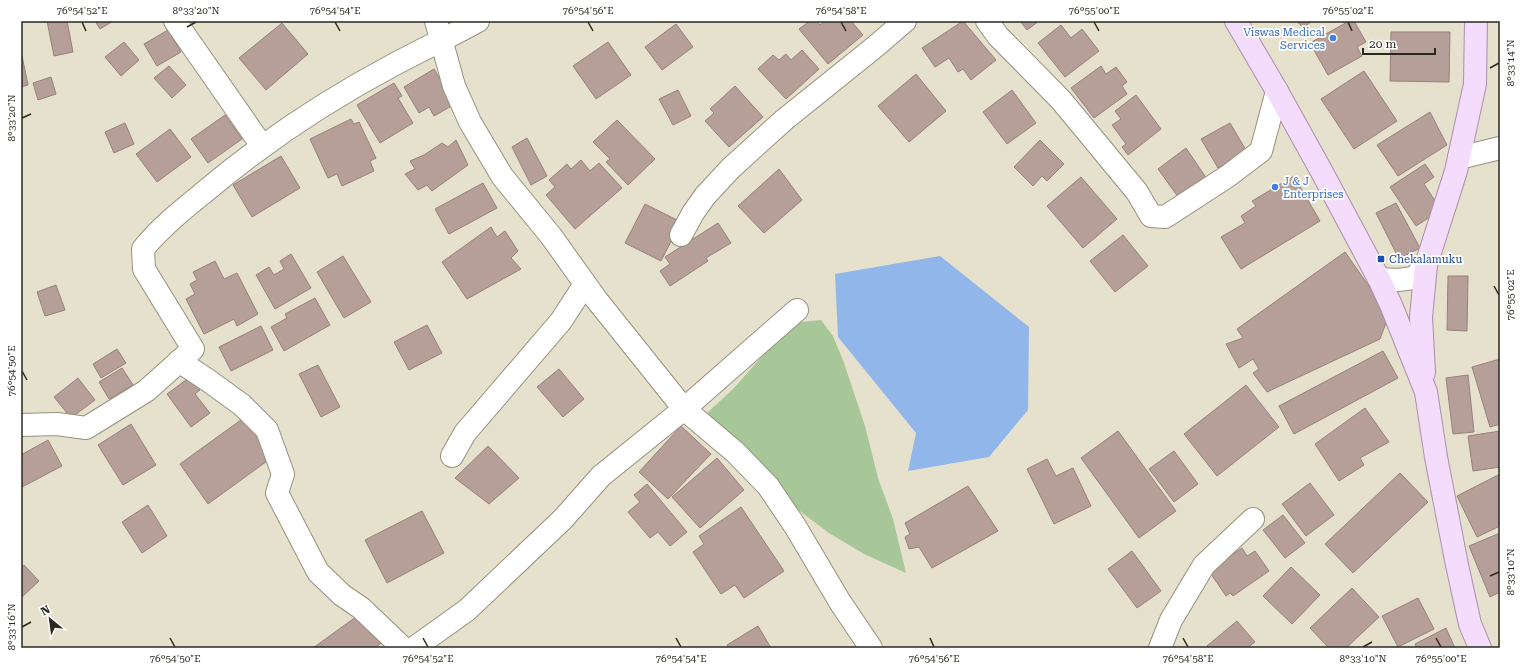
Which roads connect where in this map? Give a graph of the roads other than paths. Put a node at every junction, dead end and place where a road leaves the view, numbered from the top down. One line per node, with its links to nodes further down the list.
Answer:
1 (175, 21): 9 (street)
2 (478, 21): 7 (street)
3 (904, 21): 12 (street)
4 (987, 21): 8 (street)
5 (1236, 21): 8 (main road)
6 (1476, 21): 11 (main road)
7 (439, 31): 9 (street); 15 (street)
8 (1277, 91): 14 (main road)
9 (262, 146): 17 (street)
10 (1500, 148): 11 (street)
11 (1459, 158): 13 (main road)
12 (681, 235)
13 (1426, 265): 14 (street); 18 (main road)
14 (1379, 279): 18 (main road)
15 (585, 284): 19 (street); 21 (street)
16 (797, 310): 19 (street)
17 (179, 362): 20 (street); 23 (street)
18 (1426, 392): 27 (main road)
19 (684, 409): 24 (street); 25 (street)
20 (21, 424)
21 (452, 456)
22 (1253, 519): 26 (street)
23 (403, 648)
24 (414, 648)
25 (871, 648)
26 (1160, 648)
27 (1480, 648)

